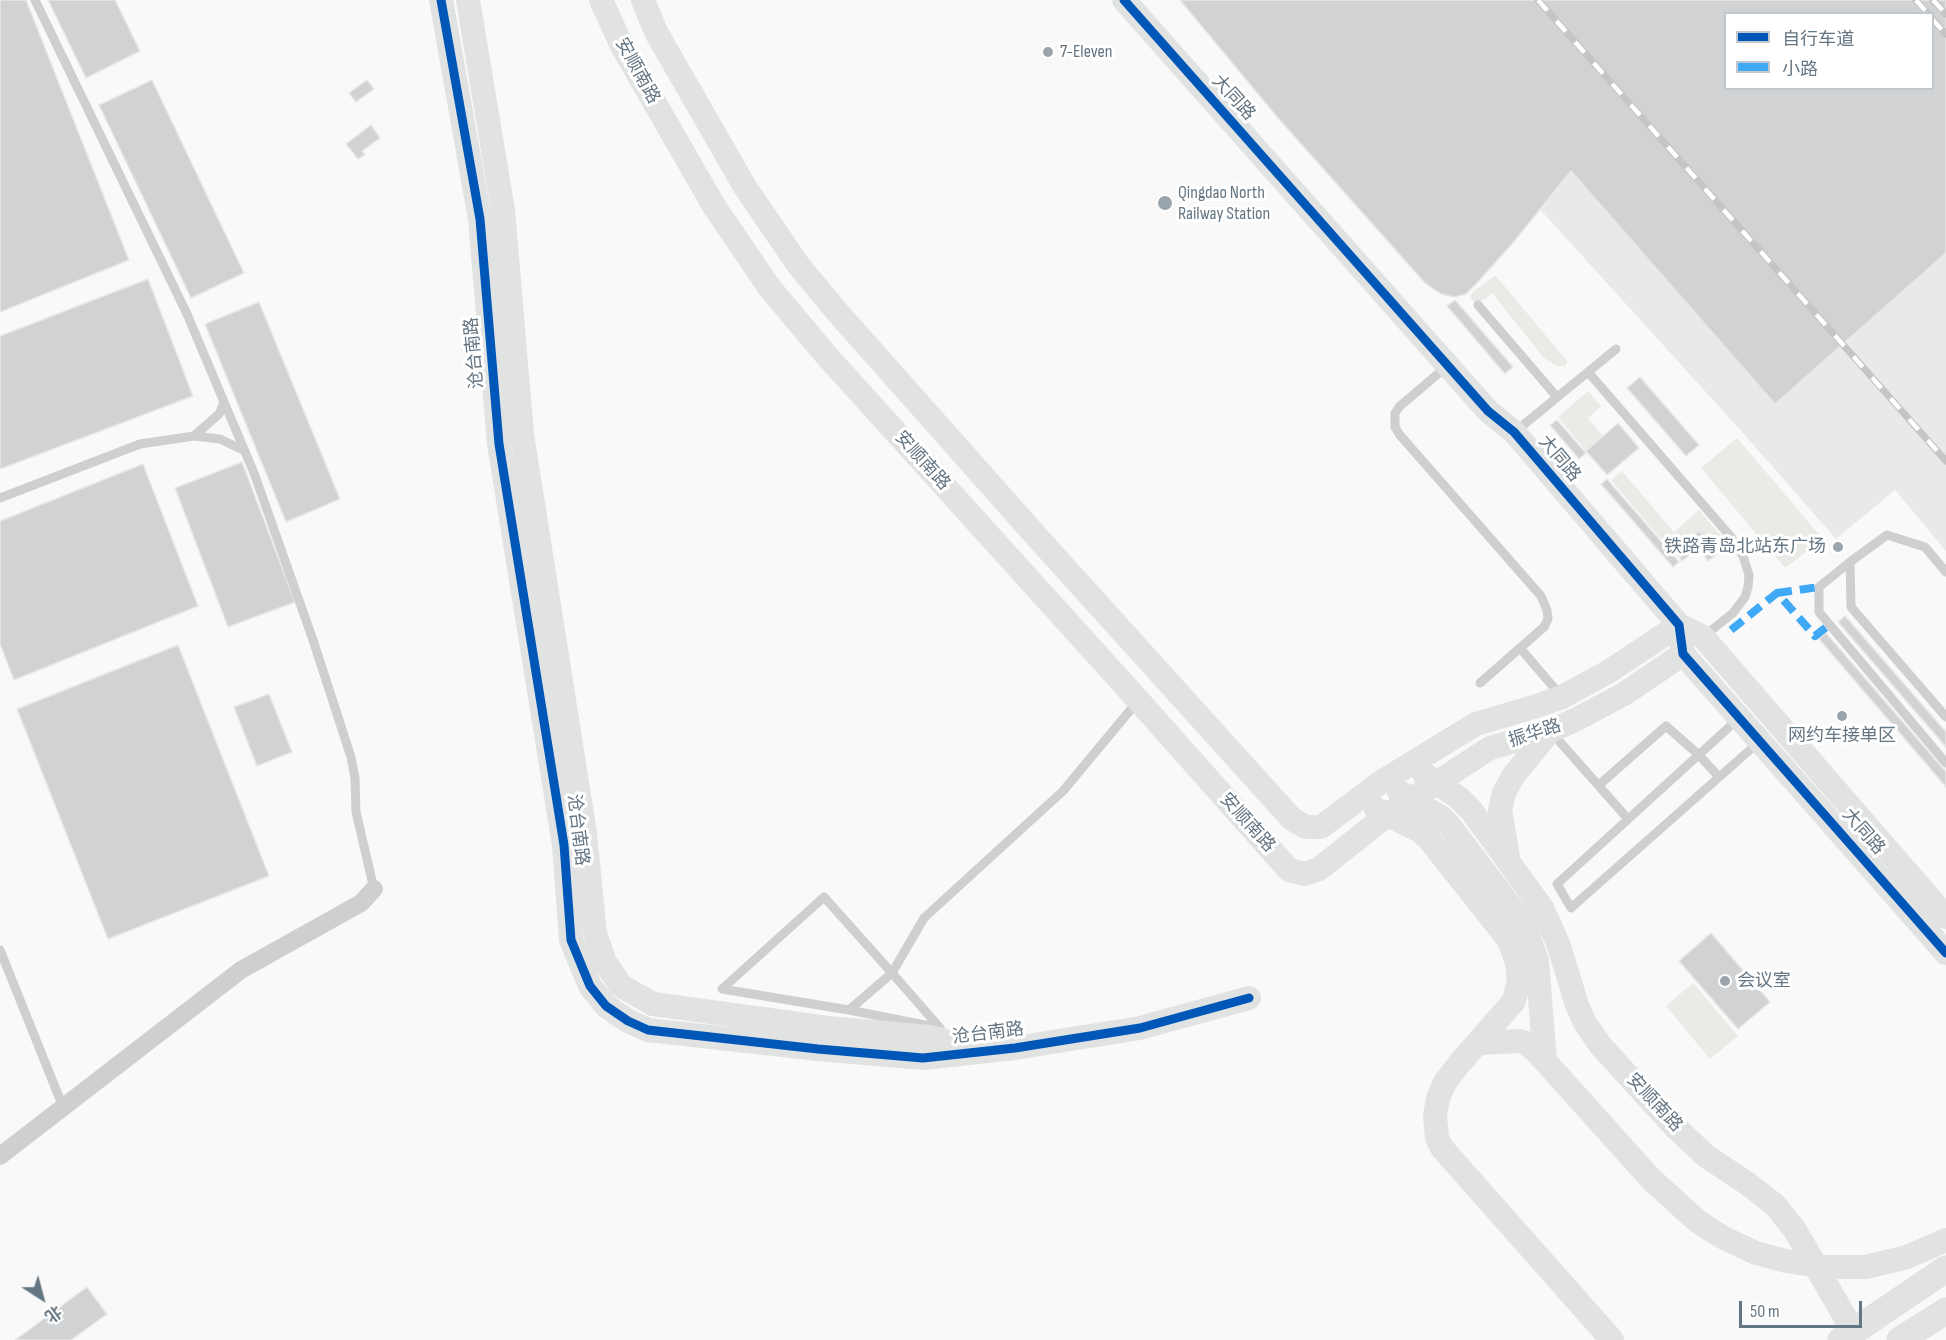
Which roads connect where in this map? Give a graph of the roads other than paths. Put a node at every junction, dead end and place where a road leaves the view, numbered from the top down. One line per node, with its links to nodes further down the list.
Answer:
1 (35, 0): 12 (lane)
2 (441, 0): 51 (street, 沧台南路)
3 (468, 0): 51 (street, 沧台南路)
4 (602, 0): 24 (street, 安顺南路)
5 (643, 0): 40 (street, 安顺南路)
6 (1124, 0): 9 (street, 大同路)
7 (1478, 305): 11 (lane)
8 (1616, 349): 10 (lane)
9 (1448, 365): 13 (street, 大同路); 21 (lane)
10 (1588, 372): 11 (lane); 20 (lane)
11 (1557, 397): 13 (lane)
12 (224, 402): 14 (lane); 15 (lane)
13 (1514, 432): 19 (street, 大同路)
14 (194, 436): 15 (lane); 16 (lane)
15 (245, 451): 43 (lane)
16 (0, 498)
17 (1850, 562): 18 (lane); 26 (lane); 30 (lane)
18 (1946, 572)
19 (1678, 625): 20 (street); 23 (street, 振华路)
20 (1693, 646): 25 (street, 大同路); 27 (street, 振华路); 44 (street, 大同路)
21 (1520, 648): 22 (lane); 23 (lane)
22 (1480, 683)
23 (1562, 697): 31 (street, 振华路)
24 (1138, 700): 42 (street, 安顺南路); 47 (lane)
25 (1740, 717): 28 (street, 大同路); 29 (lane)
26 (1946, 717)
27 (1550, 731): 33 (street, 振华路); 35 (lane); 41 (street)
28 (1761, 741): 32 (lane); 46 (street, 大同路)
29 (1699, 755): 32 (lane); 35 (lane); 39 (lane)
30 (1946, 763)
31 (1408, 764): 33 (street, 安顺南路); 34 (street, 振华路)
32 (1719, 777): 39 (lane)
33 (1437, 781): 36 (street, 振华路); 41 (street, 安顺南路)
34 (1381, 782): 36 (street); 37 (street, 振华路)
35 (1599, 785): 39 (lane)
36 (1410, 798): 38 (street, 振华路); 52 (street)
37 (1358, 799): 38 (street); 40 (street, 振华路)
38 (1387, 814): 42 (street, 振华路); 50 (street)
39 (1628, 819)
40 (1321, 827)
41 (1508, 859): 60 (street, 安顺南路)
42 (1305, 874)
43 (374, 889): 53 (street)
44 (1946, 917)
45 (0, 950): 53 (lane)
46 (1946, 953)
47 (891, 973): 49 (lane); 49 (lane); 49 (lane)
48 (1249, 998): 51 (street, 沧台南路)
49 (849, 1010)
50 (1478, 1043): 52 (street); 61 (street)
51 (978, 1053)
52 (1545, 1061): 55 (street)
53 (63, 1107): 54 (street)
54 (0, 1156)
55 (1946, 1240)
56 (1946, 1256): 60 (street)
57 (1946, 1269): 60 (main road)
58 (1946, 1311): 62 (main road)
59 (1946, 1322): 62 (street)
60 (1845, 1336)
61 (1612, 1340)
62 (1916, 1340)

